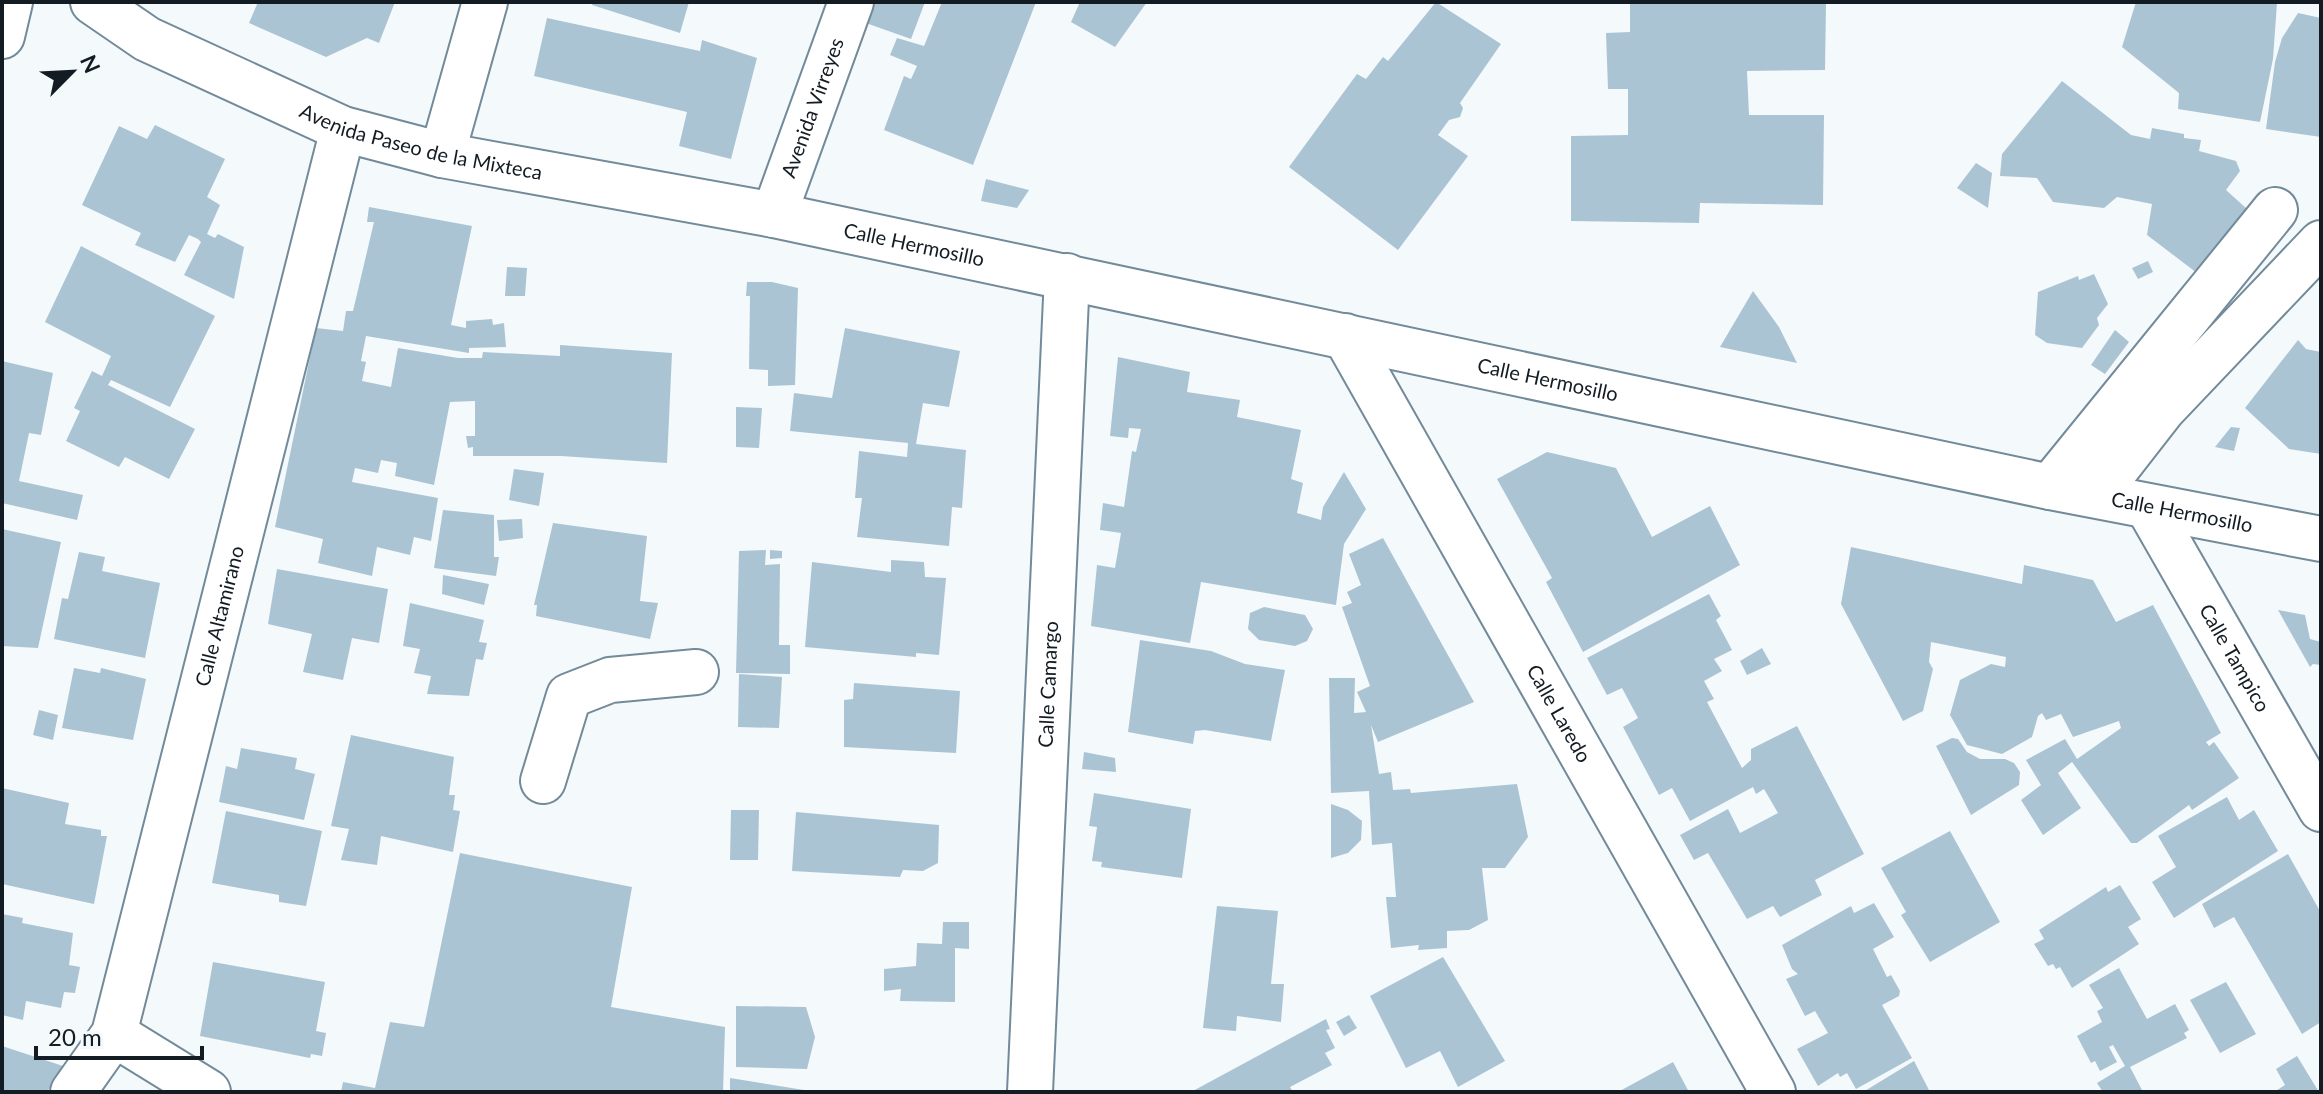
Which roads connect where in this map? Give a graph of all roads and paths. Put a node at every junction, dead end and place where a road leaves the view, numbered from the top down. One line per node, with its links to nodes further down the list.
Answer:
1 (10, 2): 5 (street)
2 (93, 2): 6 (street, Avenida Paseo de la Mixteca)
3 (485, 2): 7 (street)
4 (851, 2): 9 (street, Avenida Virreyes)
5 (2, 36)
6 (343, 129): 7 (street, Avenida Paseo de la Mixteca); 20 (street, Calle Altamirano)
7 (442, 155): 9 (street, Avenida Paseo de la Mixteca)
8 (2275, 210): 13 (street)
9 (774, 215): 11 (street, Calle Hermosillo)
10 (2321, 243): 14 (street)
11 (1067, 276): 12 (street, Calle Hermosillo); 21 (street, Calle Camargo)
12 (1345, 336): 13 (street, Calle Hermosillo); 24 (street, Calle Laredo)
13 (2050, 487): 14 (street, Calle Hermosillo)
14 (2096, 495): 15 (street, Calle Hermosillo)
15 (2148, 507): 16 (street, Calle Hermosillo); 19 (street, Calle Tampico)
16 (2321, 539)
17 (696, 672): 18 (street)
18 (543, 781)
19 (2321, 809)
20 (114, 1034): 22 (street, Calle Altamirano); 23 (street)
21 (1039, 1085)
22 (73, 1092)
23 (208, 1092)
24 (1773, 1092)

